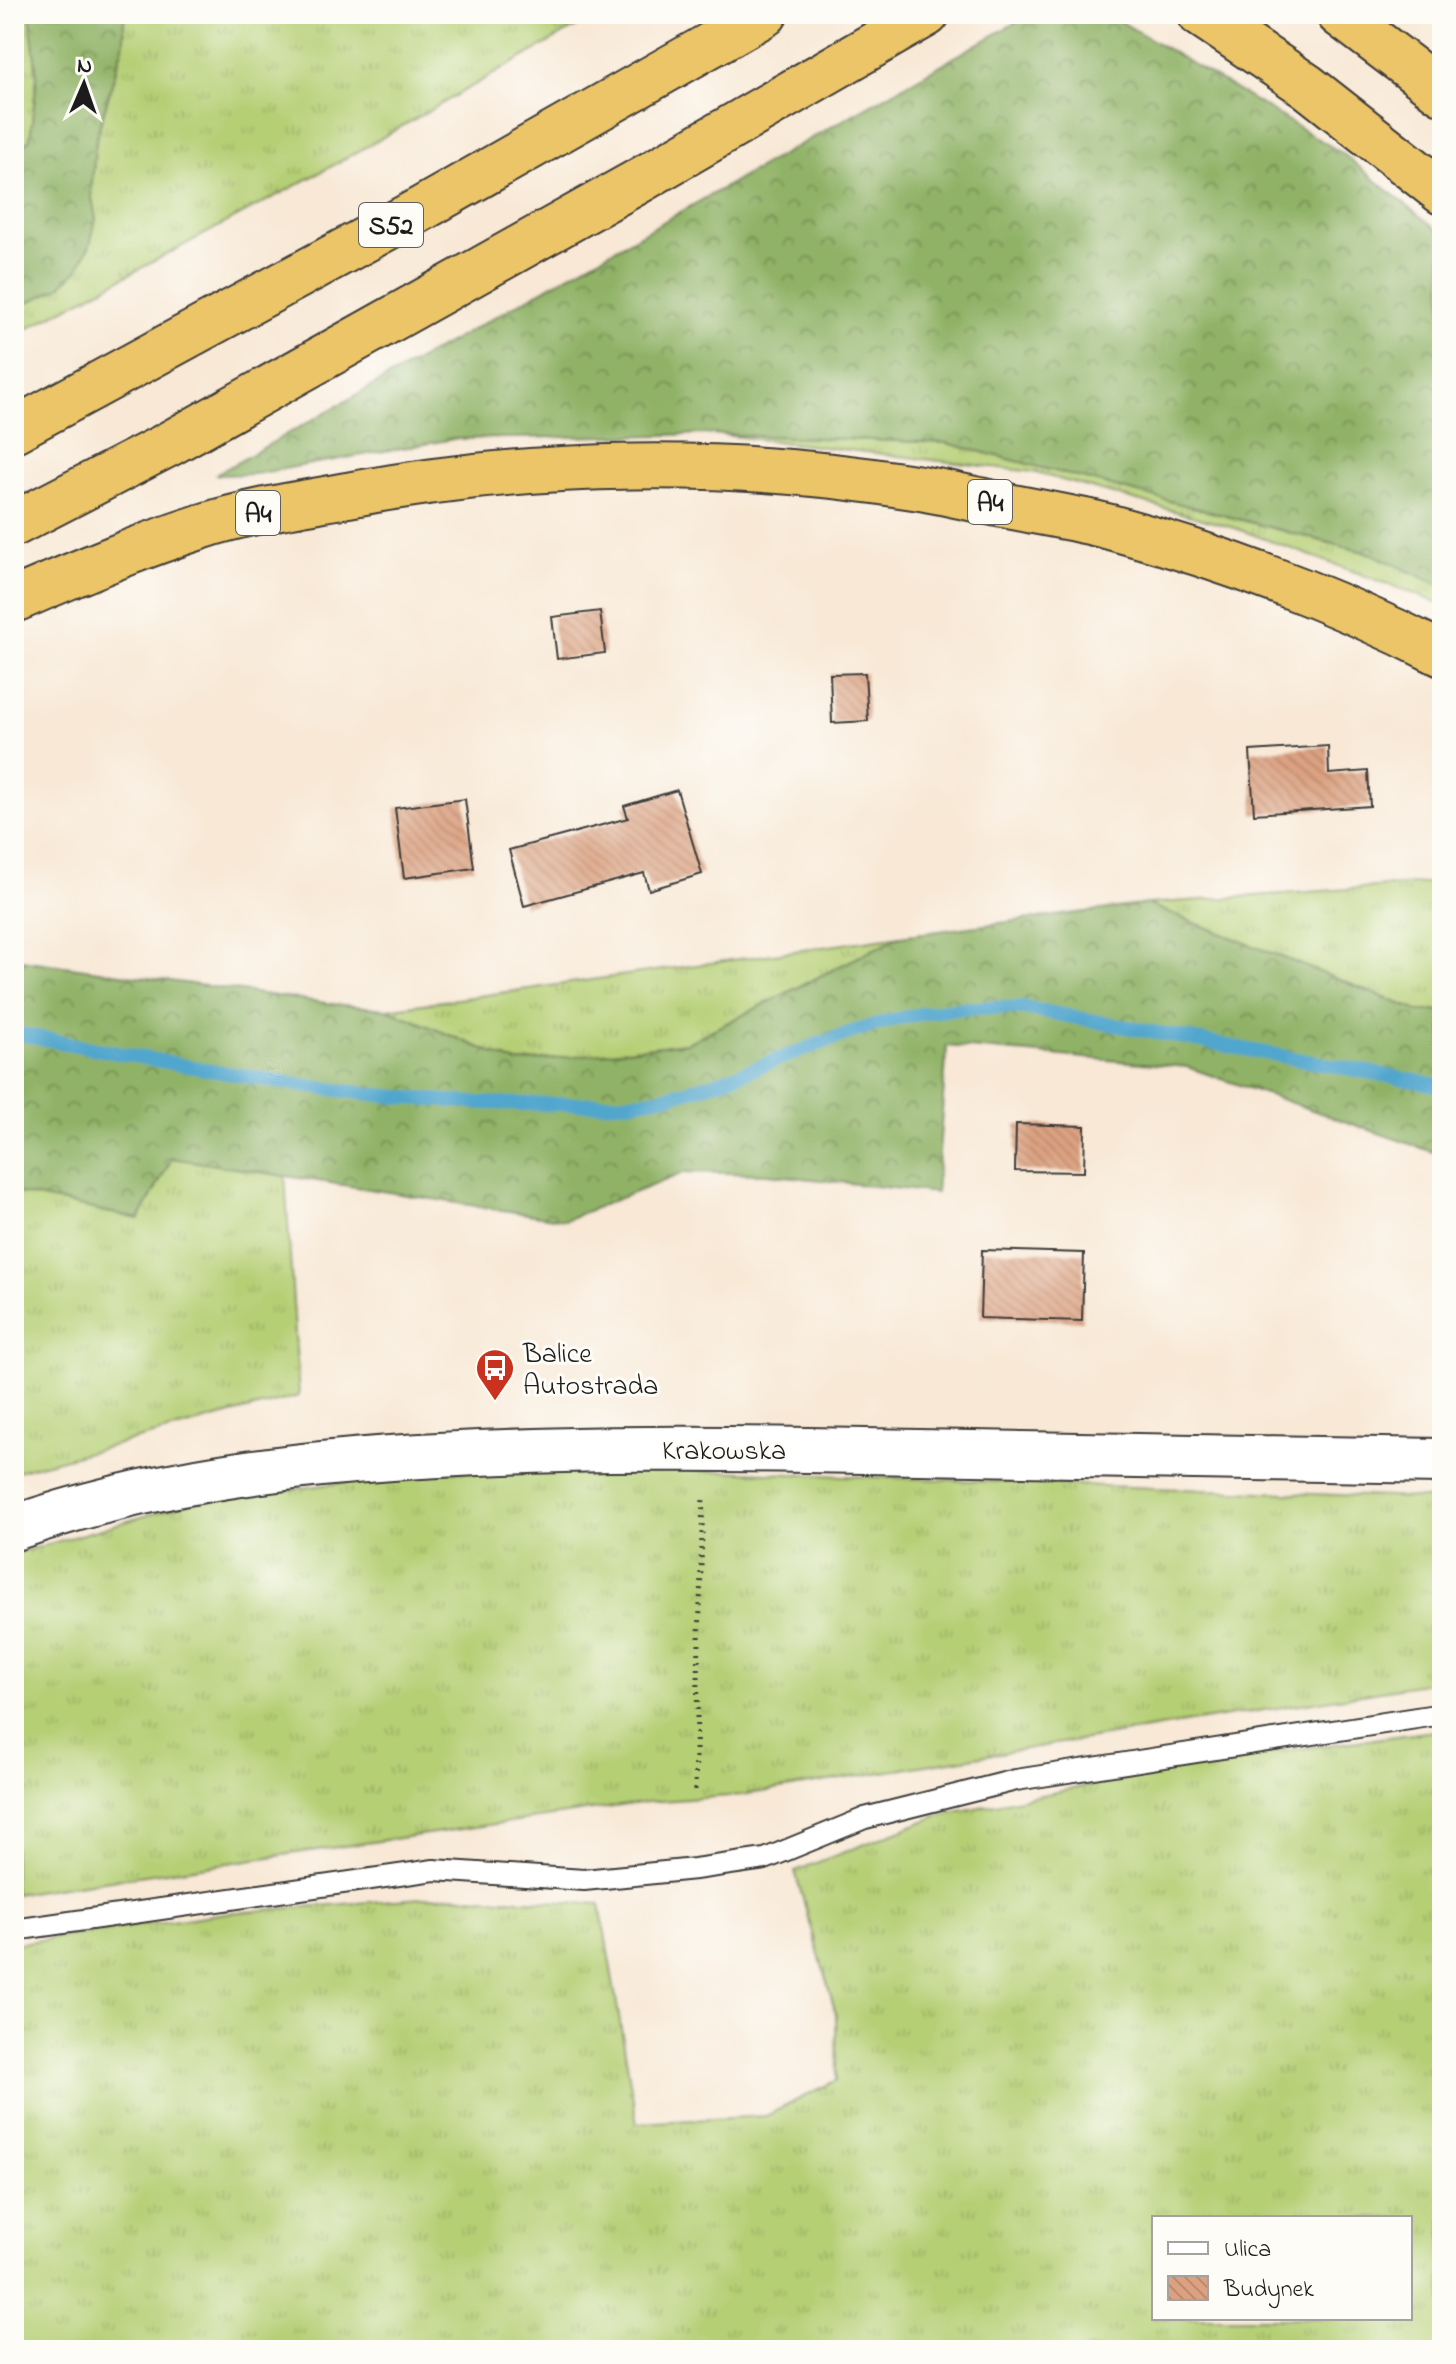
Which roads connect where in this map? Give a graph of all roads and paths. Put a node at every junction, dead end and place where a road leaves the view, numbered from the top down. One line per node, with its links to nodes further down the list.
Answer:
1 (765, 14): 7 (highway, S52)
2 (927, 14): 8 (highway)
3 (1339, 14): 5 (highway)
4 (1213, 22): 6 (highway)
5 (1442, 92)
6 (1442, 192)
7 (14, 430)
8 (14, 524)
9 (14, 600): 10 (highway, A4)
10 (1442, 654)
11 (707, 1447): 12 (street, Krakowska); 13 (street, Krakowska); 15 (path)
12 (1442, 1461)
13 (14, 1528)
14 (1442, 1714): 16 (lane)
15 (695, 1790)
16 (14, 1930)

